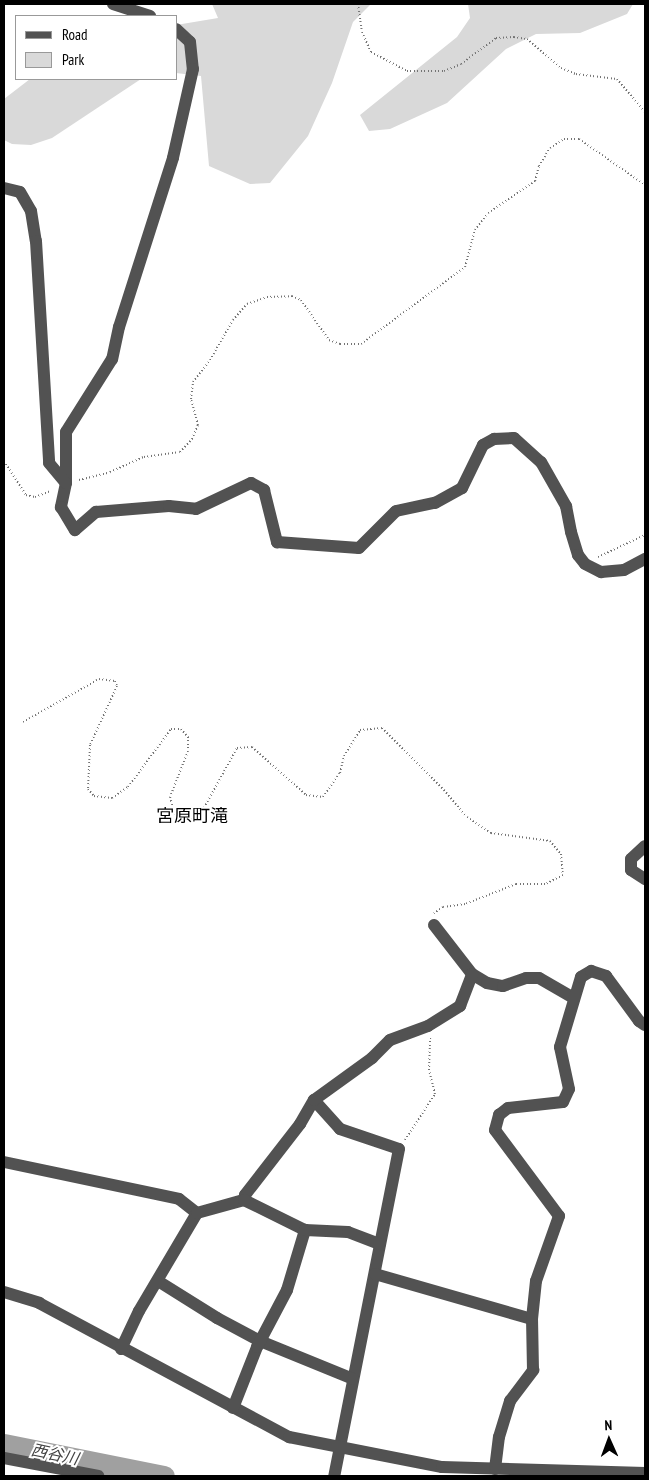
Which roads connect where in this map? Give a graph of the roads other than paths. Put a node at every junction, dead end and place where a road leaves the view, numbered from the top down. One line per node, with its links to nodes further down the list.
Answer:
1 (113, 4): 2 (street)
2 (147, 15)
3 (178, 32): 5 (street)
4 (4, 188): 5 (street)
5 (66, 484): 6 (street)
6 (645, 559)
7 (645, 846): 8 (street)
8 (645, 879)
9 (434, 925): 10 (street)
10 (472, 974): 11 (street); 13 (street)
11 (573, 998): 12 (street); 22 (street)
12 (645, 1026)
13 (314, 1100): 15 (street); 18 (street)
14 (4, 1162): 16 (street)
15 (244, 1200): 16 (street); 17 (street)
16 (197, 1213): 20 (street)
17 (305, 1230): 18 (street); 23 (street)
18 (380, 1244): 19 (street)
19 (375, 1274): 22 (street); 25 (street)
20 (158, 1281): 23 (street); 24 (street)
21 (4, 1292): 24 (street)
22 (532, 1319): 29 (street)
23 (260, 1341): 25 (street); 26 (street)
24 (121, 1349): 26 (street)
25 (353, 1379): 27 (street)
26 (233, 1408): 27 (street)
27 (340, 1446): 29 (street); 32 (street)
28 (4, 1458): 31 (street)
29 (495, 1469): 30 (street)
30 (645, 1473)
31 (98, 1476)
32 (334, 1476)

